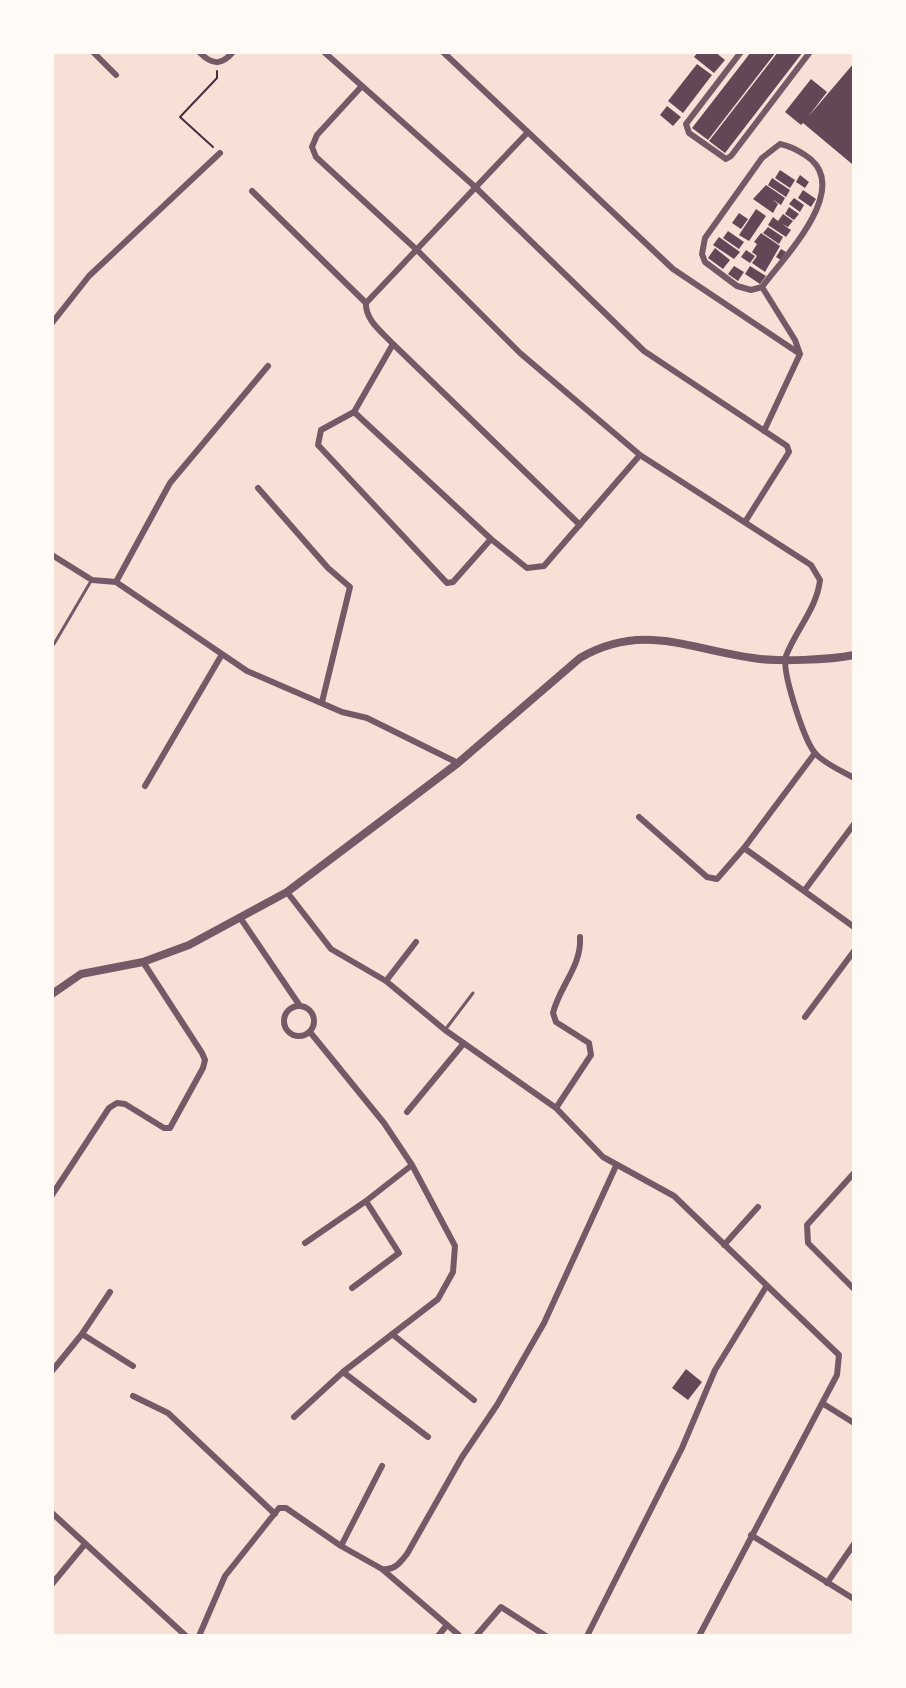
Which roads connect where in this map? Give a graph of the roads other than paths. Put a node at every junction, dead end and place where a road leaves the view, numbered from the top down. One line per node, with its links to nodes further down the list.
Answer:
1 (93, 52): 8 (street)
2 (198, 52): 3 (street)
3 (233, 52)
4 (324, 52): 9 (street)
5 (443, 52): 10 (street)
6 (741, 52): 7 (street)
7 (810, 52)
8 (116, 75)
9 (361, 87): 12 (street); 14 (street)
10 (528, 132): 12 (street); 19 (street)
11 (220, 153): 17 (street)
12 (477, 188): 14 (street); 22 (street)
13 (252, 191): 16 (street)
14 (418, 251): 16 (street); 23 (street)
15 (762, 287): 15 (street); 19 (street)
16 (366, 303): 18 (street)
17 (52, 323)
18 (393, 344): 21 (street); 26 (street)
19 (800, 354): 22 (street)
20 (267, 366): 30 (street)
21 (354, 412): 27 (street); 27 (street)
22 (764, 431): 25 (street)
23 (640, 455): 25 (street); 26 (street)
24 (258, 488): 35 (street)
25 (745, 522): 34 (street)
26 (580, 525): 27 (street)
27 (491, 539)
28 (52, 555): 29 (street)
29 (92, 580): 30 (street); 31 (lane)
30 (116, 582): 33 (street)
31 (54, 644)
32 (854, 655): 34 (street)
33 (221, 656): 35 (street); 39 (street)
34 (785, 658): 36 (street); 37 (street)
35 (322, 702): 37 (street)
36 (815, 753): 38 (street); 42 (street)
37 (458, 763): 44 (street)
38 (854, 778)
39 (145, 786)
40 (639, 818): 42 (street)
41 (854, 824): 43 (street)
42 (744, 848): 43 (street)
43 (804, 891): 46 (street)
44 (287, 892): 45 (street); 51 (street)
45 (241, 919): 50 (street); 54 (street)
46 (854, 927)
47 (580, 937): 59 (street)
48 (416, 942): 51 (street)
49 (854, 951): 55 (street)
50 (143, 962): 53 (street); 64 (street)
51 (386, 981): 56 (street)
52 (473, 993): 56 (lane)
53 (52, 994)
54 (300, 1006): 57 (street); 57 (street)
55 (805, 1017)
56 (445, 1030): 58 (street)
57 (310, 1032): 61 (street)
58 (465, 1043): 59 (street); 60 (street)
59 (556, 1108): 62 (street)
60 (407, 1112)
61 (412, 1164): 65 (street); 74 (street)
62 (616, 1166): 68 (street); 91 (street)
63 (854, 1173): 71 (street)
64 (52, 1195)
65 (366, 1201): 67 (street); 70 (street)
66 (758, 1207): 68 (street)
67 (305, 1243)
68 (724, 1245): 69 (street)
69 (766, 1287): 80 (street); 102 (street)
70 (352, 1288)
71 (854, 1288)
72 (110, 1292): 73 (street)
73 (82, 1334): 75 (street); 76 (street)
74 (392, 1334): 77 (street); 79 (street)
75 (133, 1366)
76 (52, 1371)
77 (343, 1372): 81 (street); 83 (street)
78 (133, 1396): 86 (street)
79 (474, 1400)
80 (822, 1403): 82 (street); 87 (street)
81 (294, 1417)
82 (854, 1424)
83 (428, 1437)
84 (382, 1466): 90 (street)
85 (52, 1513): 88 (street)
86 (275, 1514): 90 (street); 97 (street)
87 (751, 1534): 92 (street); 103 (street)
88 (85, 1544): 93 (street); 96 (street)
89 (854, 1544): 92 (street)
90 (341, 1546): 91 (street)
91 (382, 1569): 95 (street)
92 (827, 1583): 94 (street)
93 (52, 1584)
94 (854, 1599)
95 (447, 1625): 98 (street); 99 (street)
96 (186, 1635)
97 (199, 1635)
98 (438, 1635)
99 (460, 1635)
100 (476, 1635): 101 (street)
101 (546, 1635)
102 (587, 1635)
103 (699, 1635)

